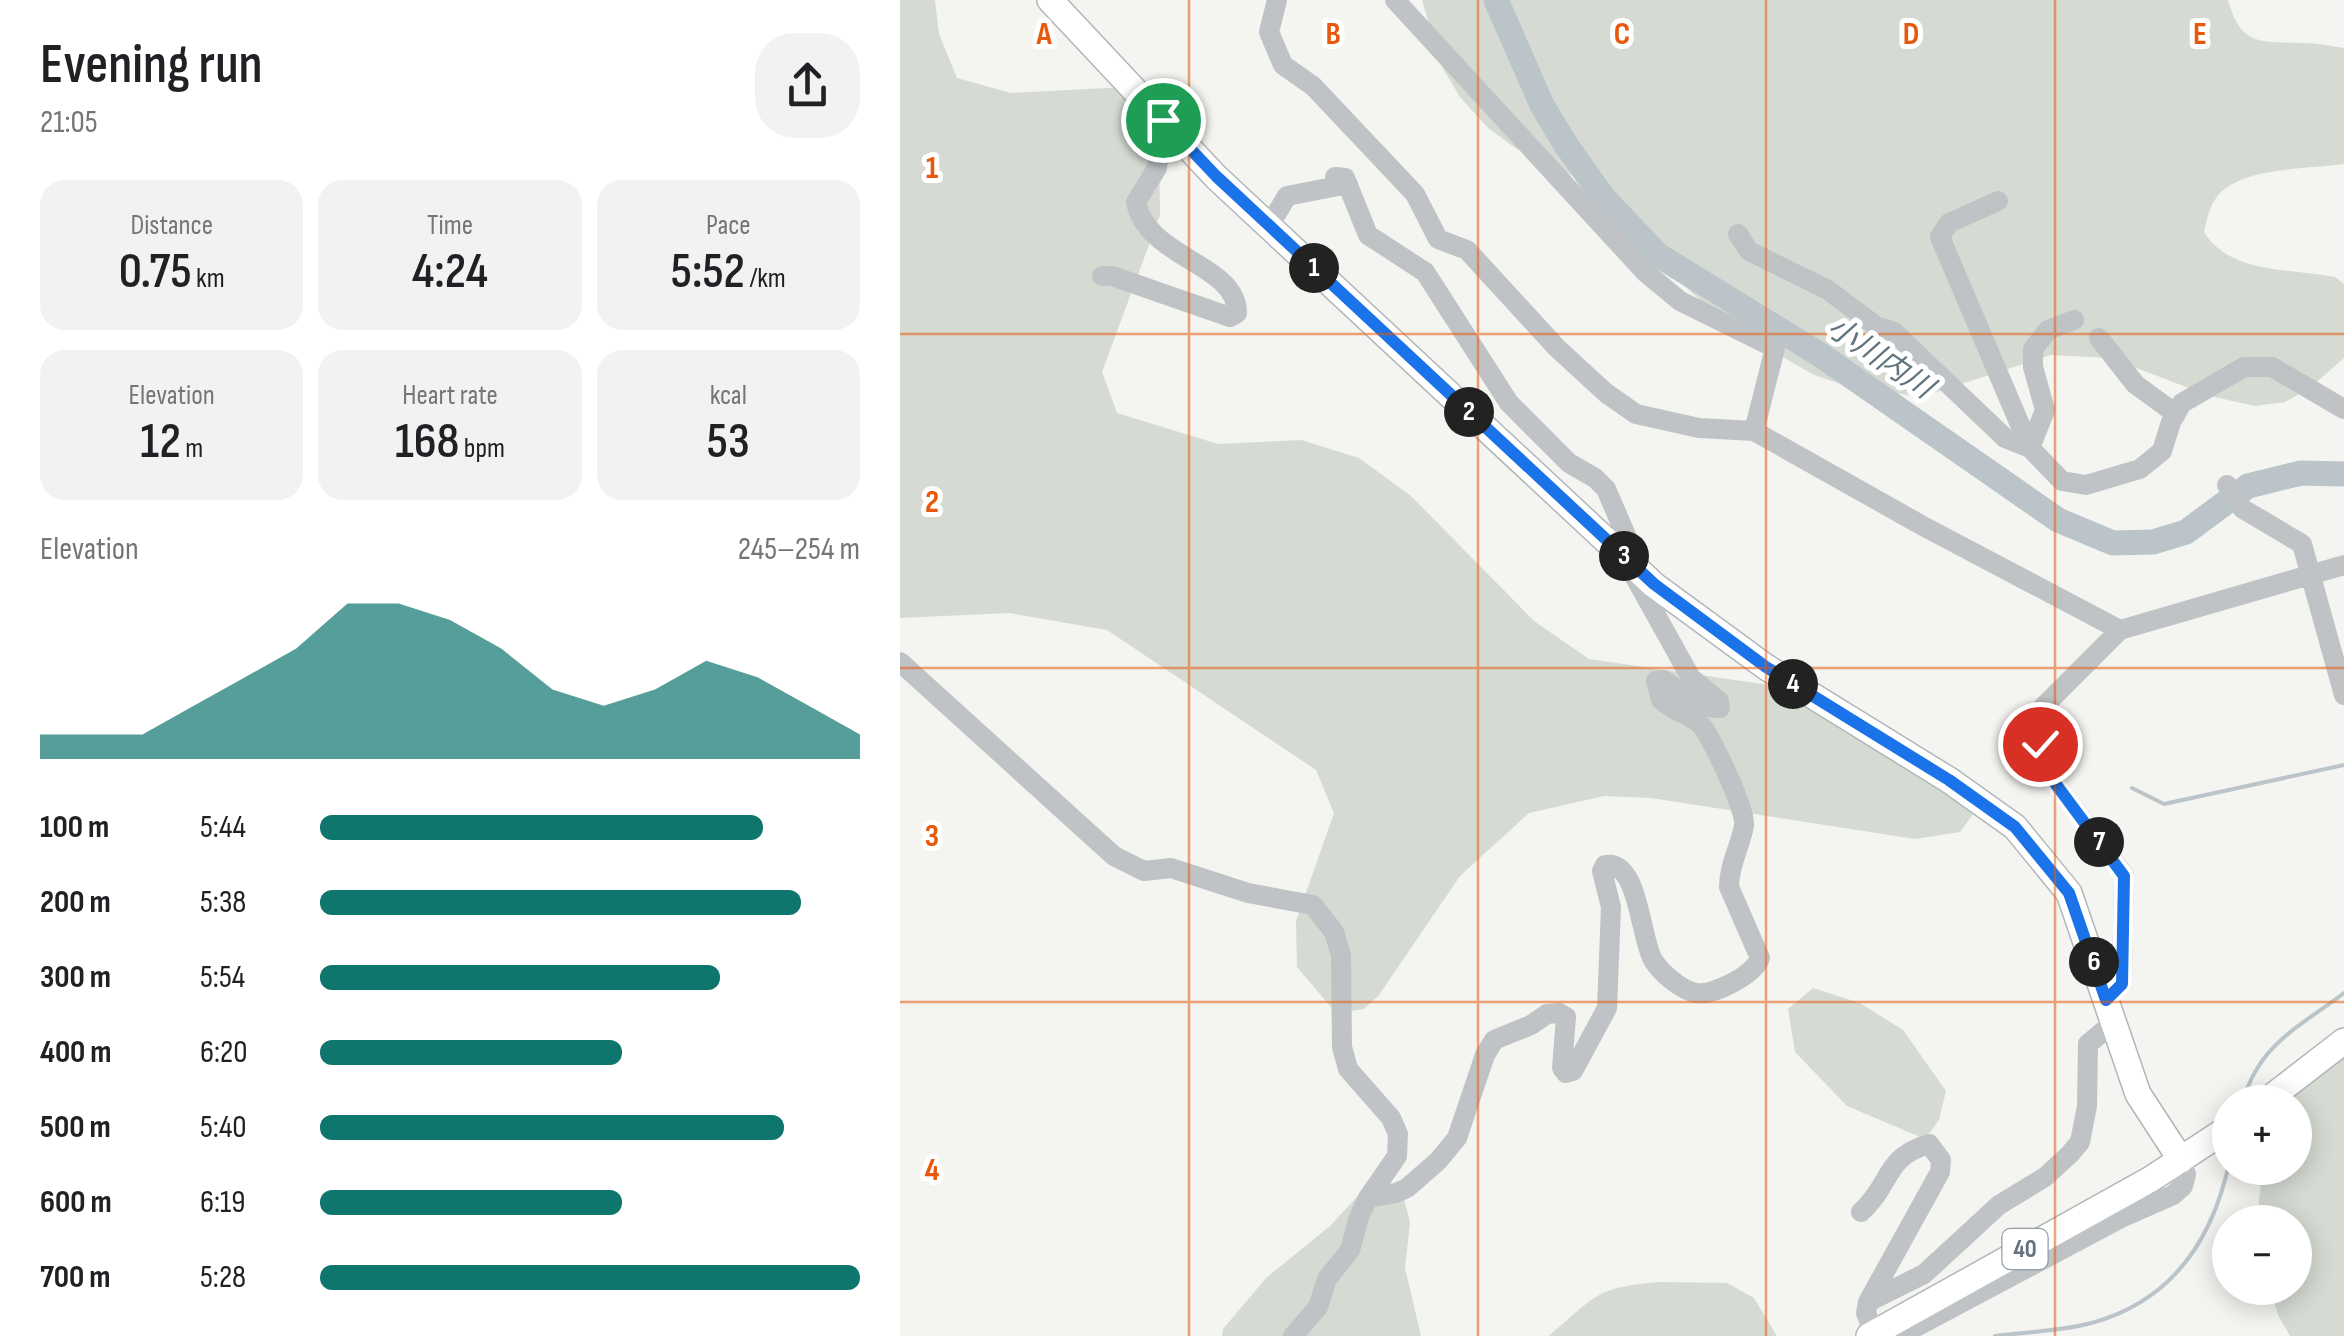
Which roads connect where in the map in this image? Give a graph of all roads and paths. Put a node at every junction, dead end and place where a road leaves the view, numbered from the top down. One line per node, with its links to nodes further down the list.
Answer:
1 (1050, 0): 4 (main road)
2 (1277, 0): 13 (street)
3 (1395, 0): 13 (street)
4 (1163, 120): 6 (main road); 8 (street)
5 (1998, 201): 14 (street)
6 (1269, 226): 16 (main road); 16 (street)
7 (1738, 234): 14 (street)
8 (1102, 276)
9 (2074, 320): 14 (street)
10 (2099, 338): 12 (street)
11 (2341, 402): 12 (street)
12 (2176, 414): 14 (street)
13 (1754, 431): 19 (street)
14 (2030, 448)
15 (2227, 485): 18 (street)
16 (1630, 562): 22 (main road); 27 (street)
17 (2344, 565): 18 (street)
18 (2311, 574): 19 (street); 21 (street)
19 (2120, 630): 22 (street)
20 (900, 662): 27 (street)
21 (2344, 696)
22 (2109, 1011): 26 (main road); 29 (street)
23 (2344, 1041): 24 (main road)
24 (2287, 1085)
25 (2212, 1139): 26 (main road)
26 (2180, 1160): 30 (main road, 40)
27 (1368, 1198): 31 (street)
28 (1861, 1212): 29 (street)
29 (1868, 1302): 30 (street)
30 (1881, 1335)
31 (1293, 1336)

